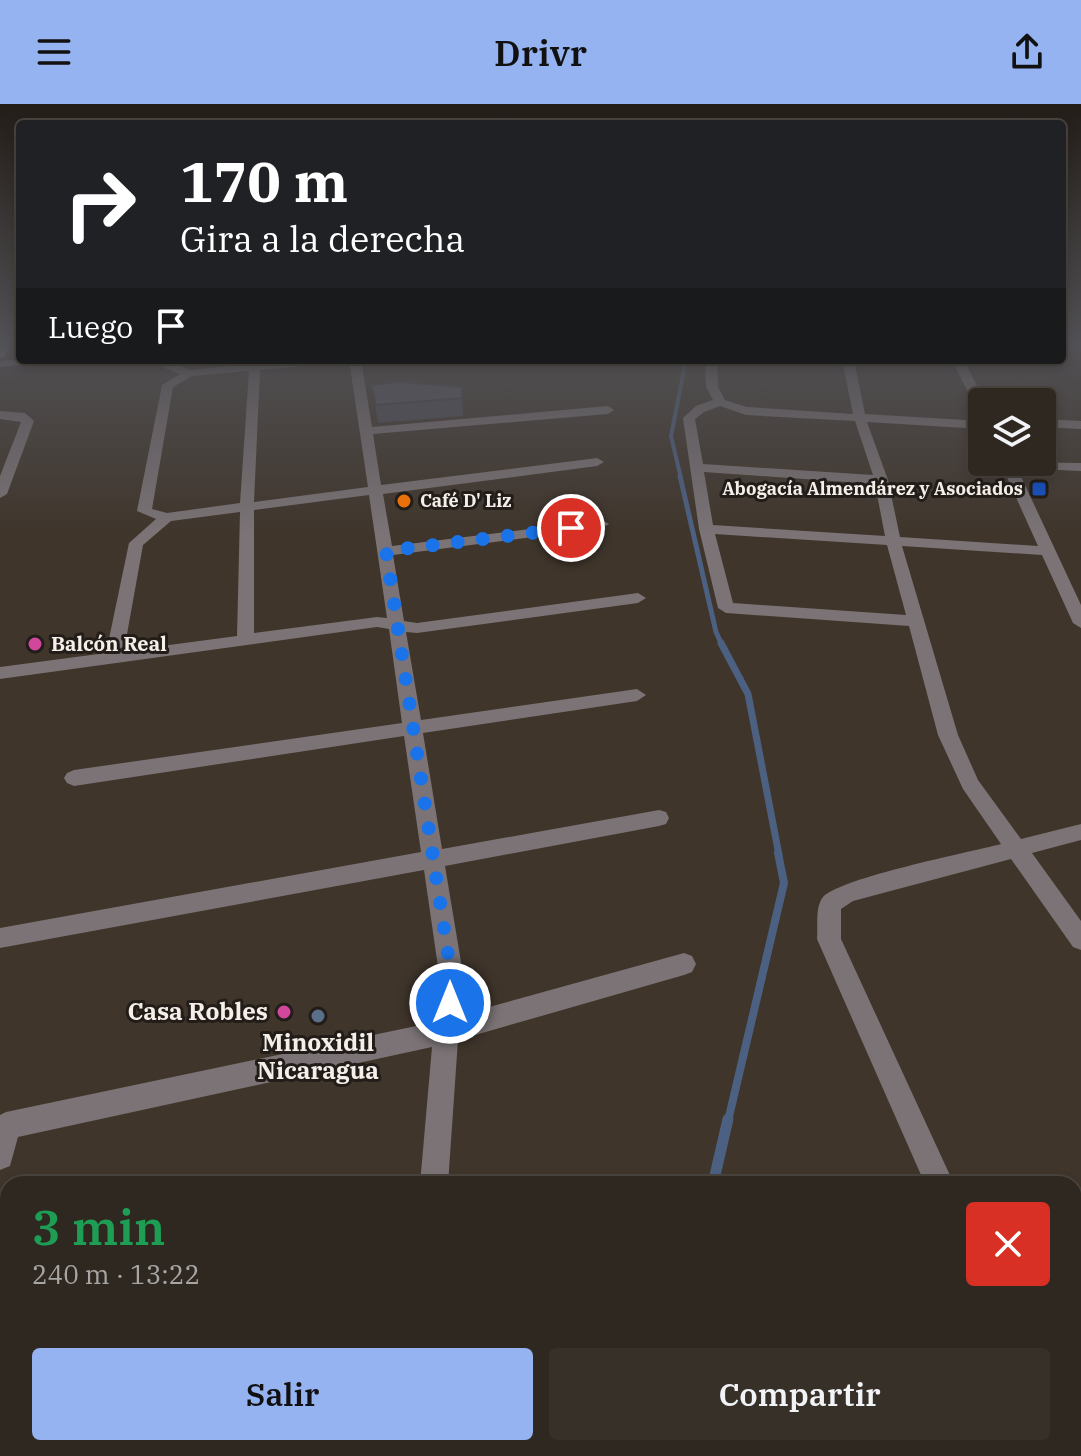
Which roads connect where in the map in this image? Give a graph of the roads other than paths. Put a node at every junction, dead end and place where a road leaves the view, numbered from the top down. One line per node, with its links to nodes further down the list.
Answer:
1 (164, 408): 23 (street)
2 (253, 408): 22 (street)
3 (364, 408): 13 (street)
4 (703, 408): 17 (street)
5 (738, 408): 9 (street)
6 (858, 408): 9 (street)
7 (608, 410): 13 (street)
8 (0, 415): 21 (street)
9 (860, 419): 10 (street); 19 (street)
10 (968, 424)
11 (1056, 424): 12 (street)
12 (1081, 425)
13 (368, 431): 20 (street)
14 (597, 462): 20 (street)
15 (1056, 466): 16 (street)
16 (1081, 467)
17 (697, 468): 19 (street); 25 (street)
18 (1014, 476): 28 (street)
19 (881, 480): 26 (street)
20 (377, 492): 22 (street); 27 (street)
21 (0, 494)
22 (247, 507): 23 (street); 33 (street)
23 (167, 517): 34 (street)
24 (602, 524): 27 (street)
25 (706, 529): 26 (street); 30 (street)
26 (893, 541): 28 (street); 30 (street)
27 (386, 551): 32 (street)
28 (1048, 551): 31 (street)
29 (638, 598): 32 (street)
30 (915, 621): 41 (street)
31 (1081, 623)
32 (397, 624): 33 (street); 37 (street)
33 (245, 640): 34 (street)
34 (114, 658): 35 (street)
35 (0, 673)
36 (637, 695): 37 (street)
37 (413, 728): 38 (street); 42 (street)
38 (74, 778)
39 (659, 818): 42 (street)
40 (1081, 832): 41 (street)
41 (1015, 849): 44 (street); 49 (street)
42 (433, 859): 43 (street); 46 (street)
43 (0, 938)
44 (1081, 940)
45 (684, 964): 46 (street)
46 (448, 1031): 47 (street); 48 (street)
47 (0, 1156)
48 (435, 1176)
49 (936, 1176)

